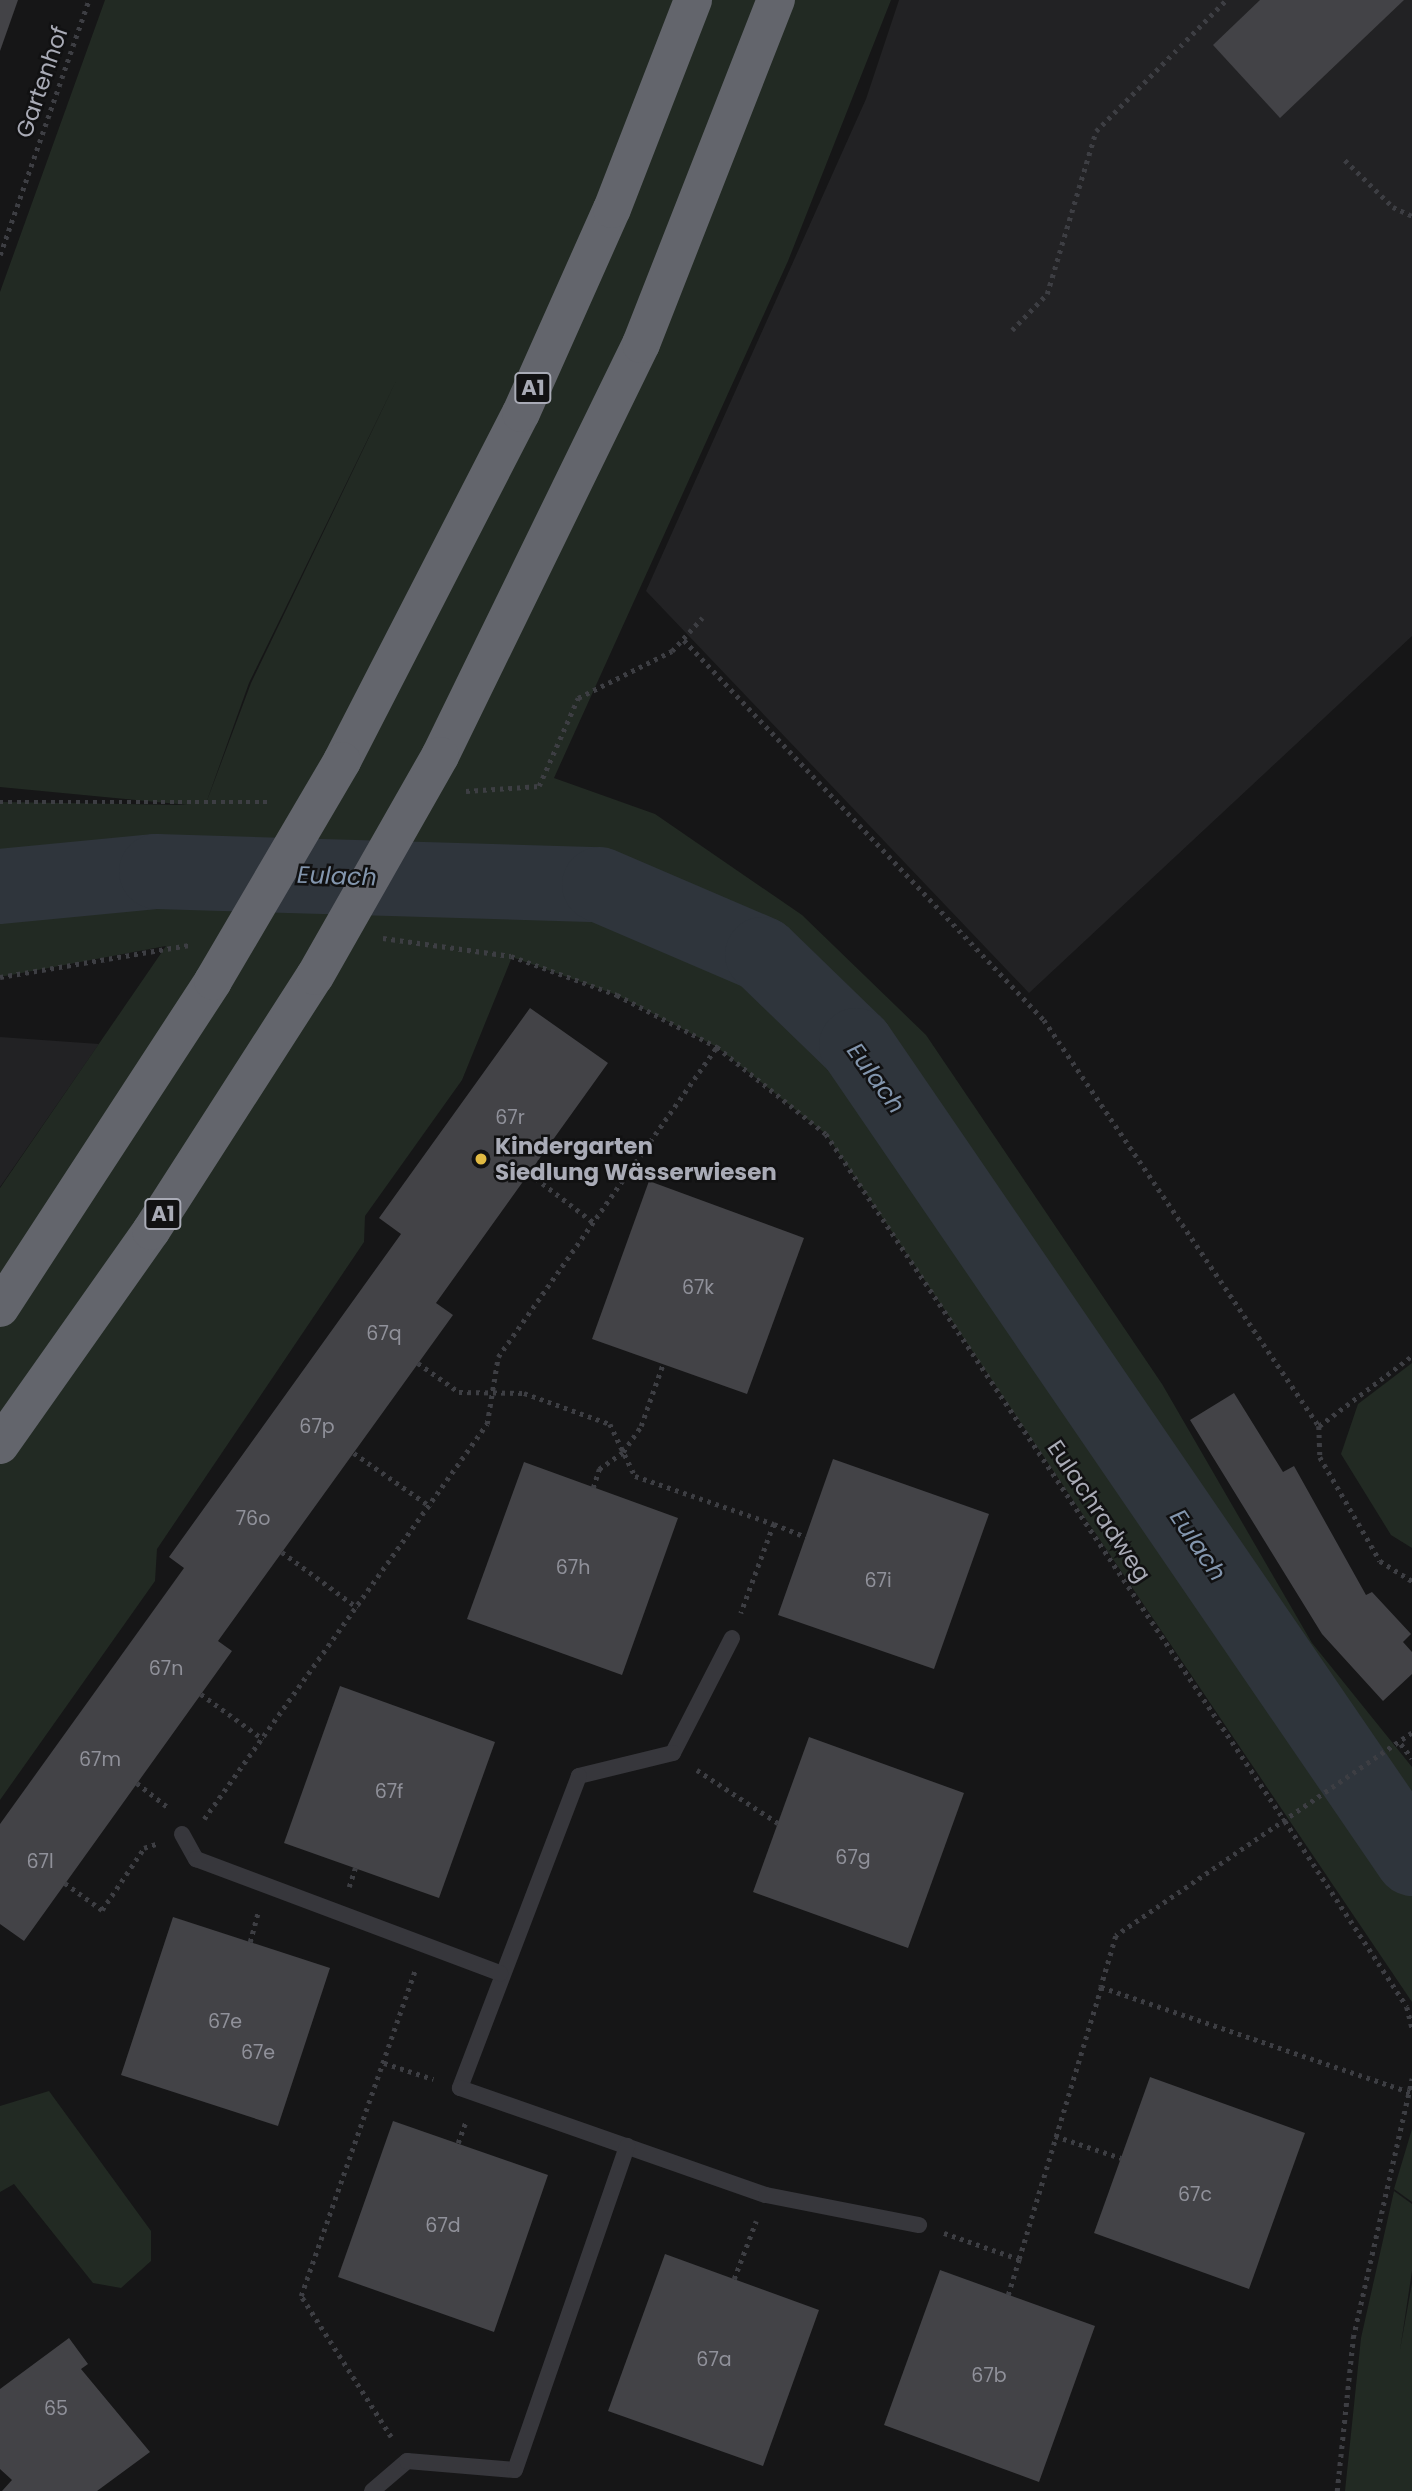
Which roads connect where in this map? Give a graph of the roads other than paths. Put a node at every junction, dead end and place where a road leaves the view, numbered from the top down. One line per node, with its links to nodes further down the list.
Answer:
1 (693, 0): 3 (highway, A1, bridge)
2 (776, 0): 4 (highway, A1, bridge)
3 (0, 1308)
4 (0, 1445)
5 (732, 1638): 7 (lane)
6 (182, 1834): 7 (lane)
7 (500, 1973): 8 (lane)
8 (627, 2146): 9 (lane); 10 (lane)
9 (919, 2225)
10 (372, 2491)

